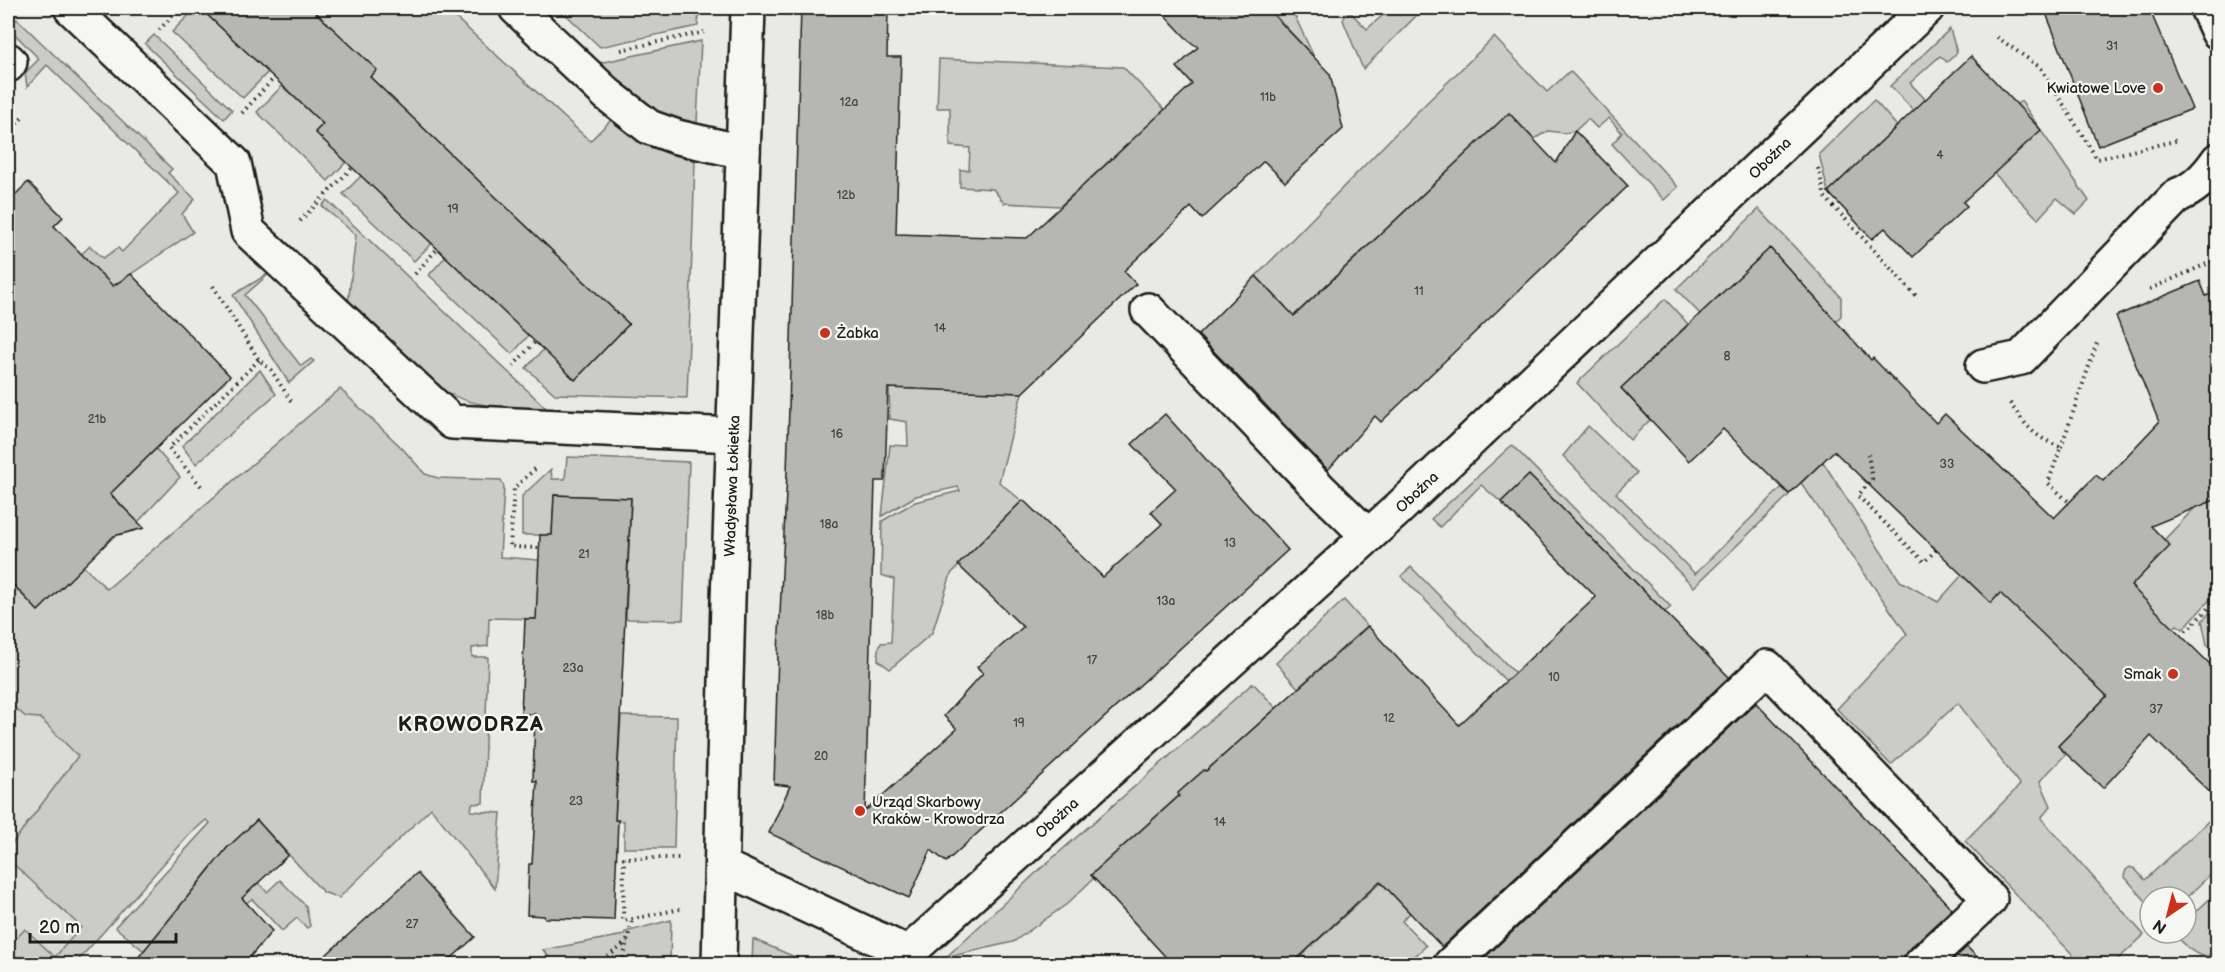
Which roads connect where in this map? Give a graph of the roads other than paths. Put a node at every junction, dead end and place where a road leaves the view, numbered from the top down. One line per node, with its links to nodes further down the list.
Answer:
1 (71, 8): 14 (street)
2 (516, 8): 9 (street)
3 (748, 8): 9 (street, Władysława Łokietka)
4 (1927, 8): 15 (street, Oboźna)
5 (2207, 8): 6 (street)
6 (2217, 32)
7 (8, 60): 8 (street)
8 (8, 64)
9 (743, 152): 14 (street, Władysława Łokietka)
10 (2217, 160): 11 (street)
11 (2204, 193): 13 (street)
12 (1148, 310): 15 (street)
13 (1983, 366)
14 (734, 435): 16 (street, Władysława Łokietka)
15 (1368, 536): 17 (street, Oboźna)
16 (722, 866): 17 (street); 18 (street, Władysława Łokietka)
17 (902, 959)
18 (719, 964)
19 (1451, 964): 20 (street)
20 (1921, 964)

